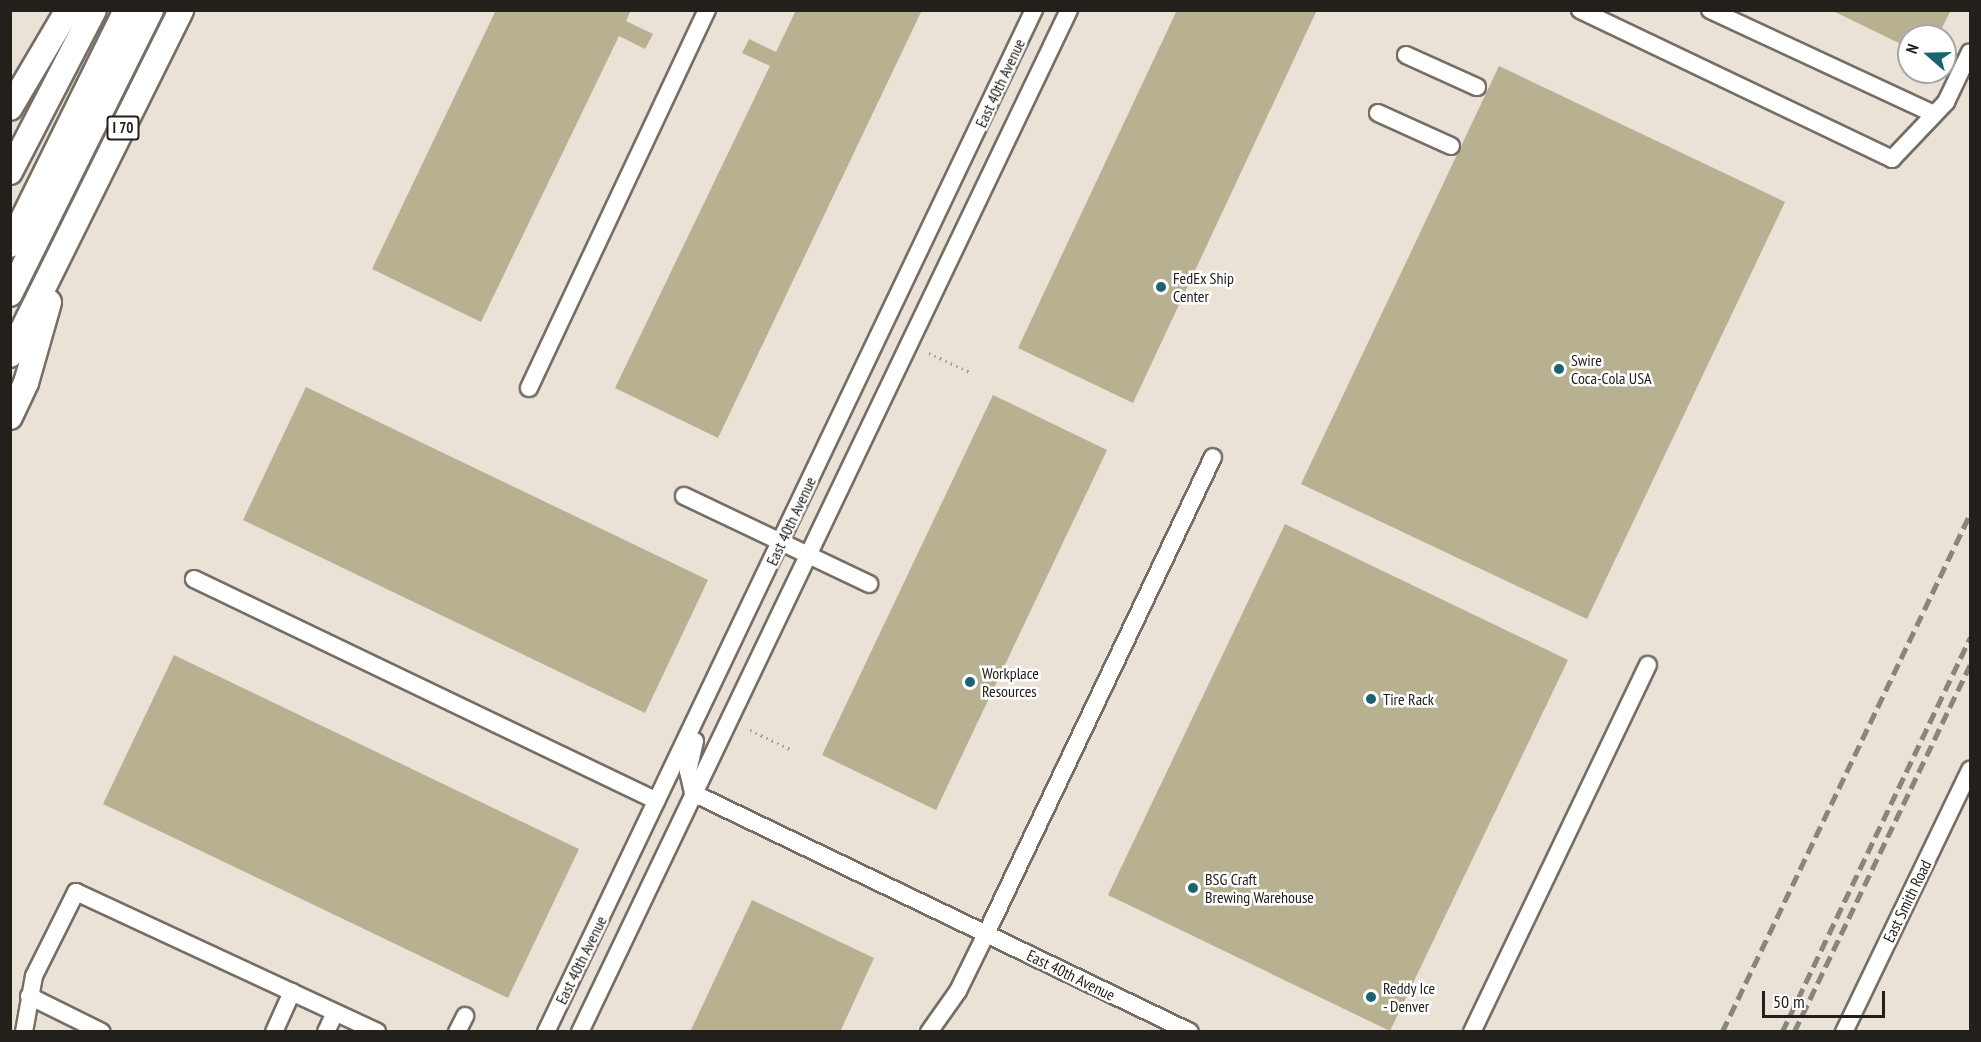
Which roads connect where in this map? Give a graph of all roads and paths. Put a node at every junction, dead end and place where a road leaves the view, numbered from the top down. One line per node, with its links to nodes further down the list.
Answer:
1 (68, 10): 14 (highway)
2 (94, 10): 18 (highway)
3 (126, 10): 19 (highway)
4 (151, 10): 21 (highway)
5 (181, 10): 20 (highway, I 70)
6 (707, 10): 25 (street)
7 (1034, 10): 29 (street, East 40th Avenue)
8 (1069, 10): 30 (street, East 40th Avenue)
9 (1580, 10): 16 (street)
10 (1710, 10): 16 (street)
11 (1971, 52): 16 (street)
12 (1406, 55): 13 (street)
13 (1477, 87)
14 (10, 108)
15 (1378, 113): 17 (street)
16 (1934, 114)
17 (1451, 146)
18 (10, 172)
19 (10, 244)
20 (66, 245): 23 (highway, I 70); 26 (highway)
21 (10, 294)
22 (929, 353): 24 (path)
23 (10, 355)
24 (972, 373)
25 (529, 388)
26 (10, 417)
27 (1213, 457): 40 (street)
28 (684, 496): 29 (street)
29 (781, 542): 30 (street); 34 (street, East 40th Avenue)
30 (808, 555): 32 (street); 38 (street, East 40th Avenue)
31 (194, 579): 39 (street)
32 (869, 584)
33 (1648, 664): 55 (street)
34 (709, 694): 38 (street); 39 (street, East 40th Avenue)
35 (750, 730): 36 (path)
36 (790, 749)
37 (1971, 770): 56 (street, East Smith Road)
38 (693, 793): 40 (street, East 40th Avenue); 52 (street, East 40th Avenue)
39 (657, 801): 51 (street, East 40th Avenue)
40 (986, 934): 53 (street); 54 (street, East 40th Avenue)
41 (292, 992): 42 (street); 43 (street); 47 (street)
42 (29, 996): 45 (street); 46 (street)
43 (335, 1012): 48 (street); 49 (street)
44 (465, 1016): 50 (street)
45 (24, 1032)
46 (102, 1032)
47 (274, 1032)
48 (326, 1032)
49 (377, 1032)
50 (457, 1032)
51 (546, 1032)
52 (580, 1032)
53 (929, 1032)
54 (1190, 1032)
55 (1472, 1032)
56 (1844, 1032)

